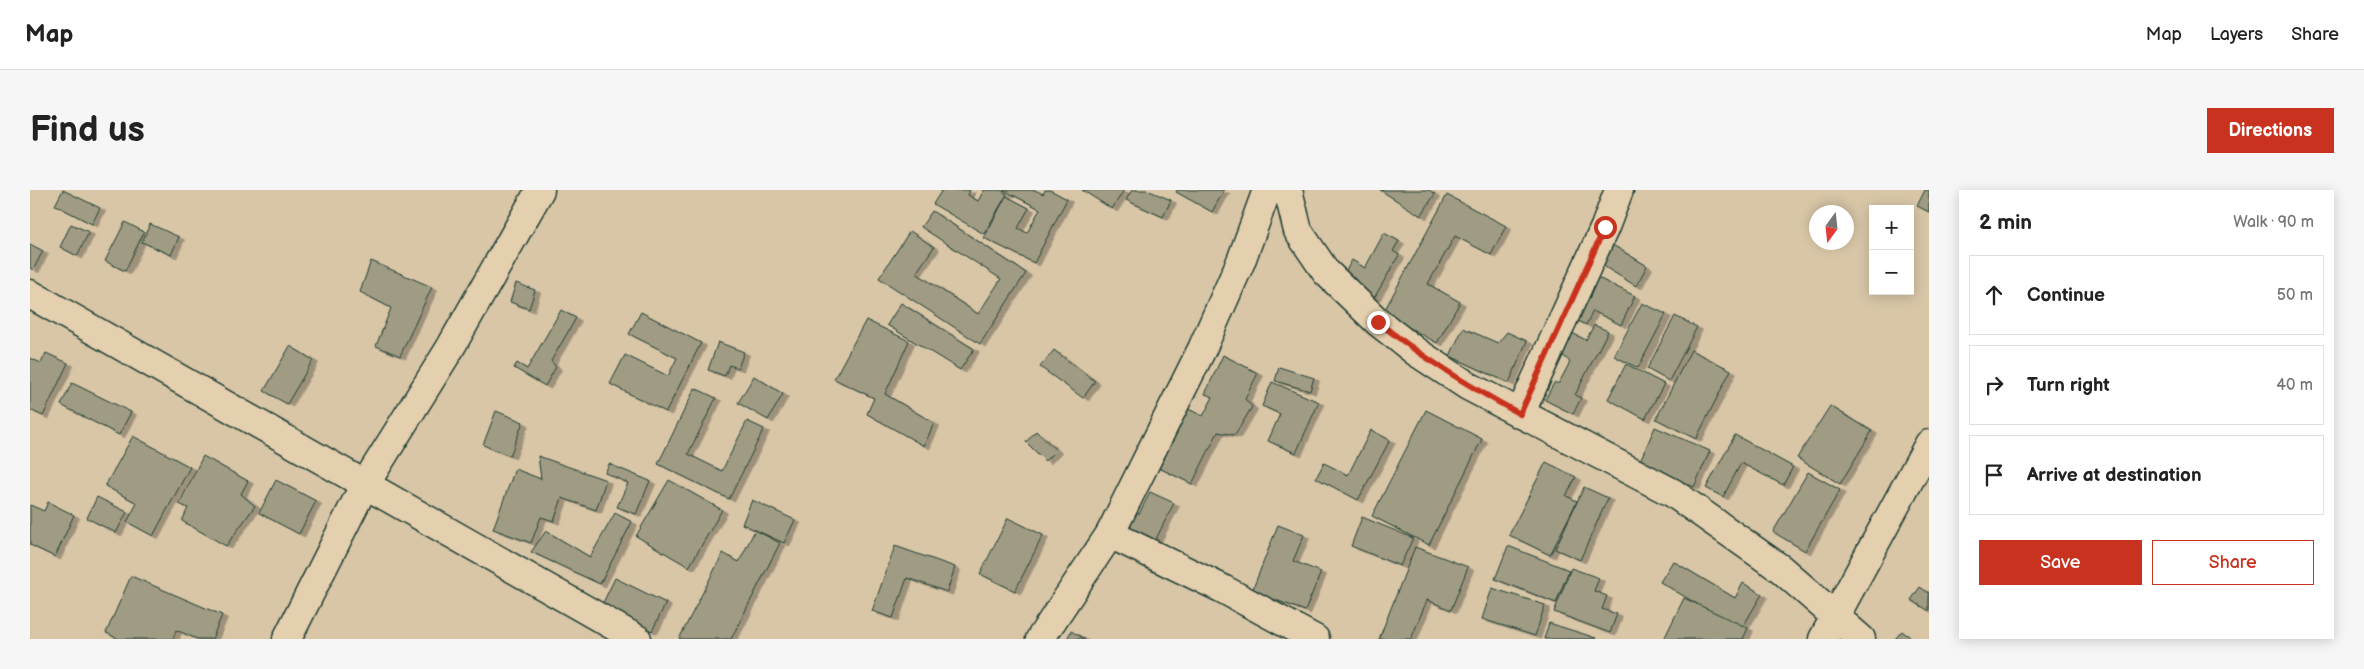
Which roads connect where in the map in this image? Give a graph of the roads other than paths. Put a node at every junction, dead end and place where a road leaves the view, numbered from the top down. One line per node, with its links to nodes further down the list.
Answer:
1 (540, 190): 8 (street)
2 (1267, 190): 9 (street)
3 (1288, 190): 6 (street)
4 (1619, 190): 6 (street)
5 (30, 294): 8 (street)
6 (1520, 414): 10 (street)
7 (1929, 444): 10 (street)
8 (364, 486): 11 (street); 12 (street)
9 (1110, 534): 13 (street); 14 (street)
10 (1829, 628): 15 (street)
11 (288, 639)
12 (637, 639)
13 (1040, 639)
14 (1315, 639)
15 (1861, 639)

